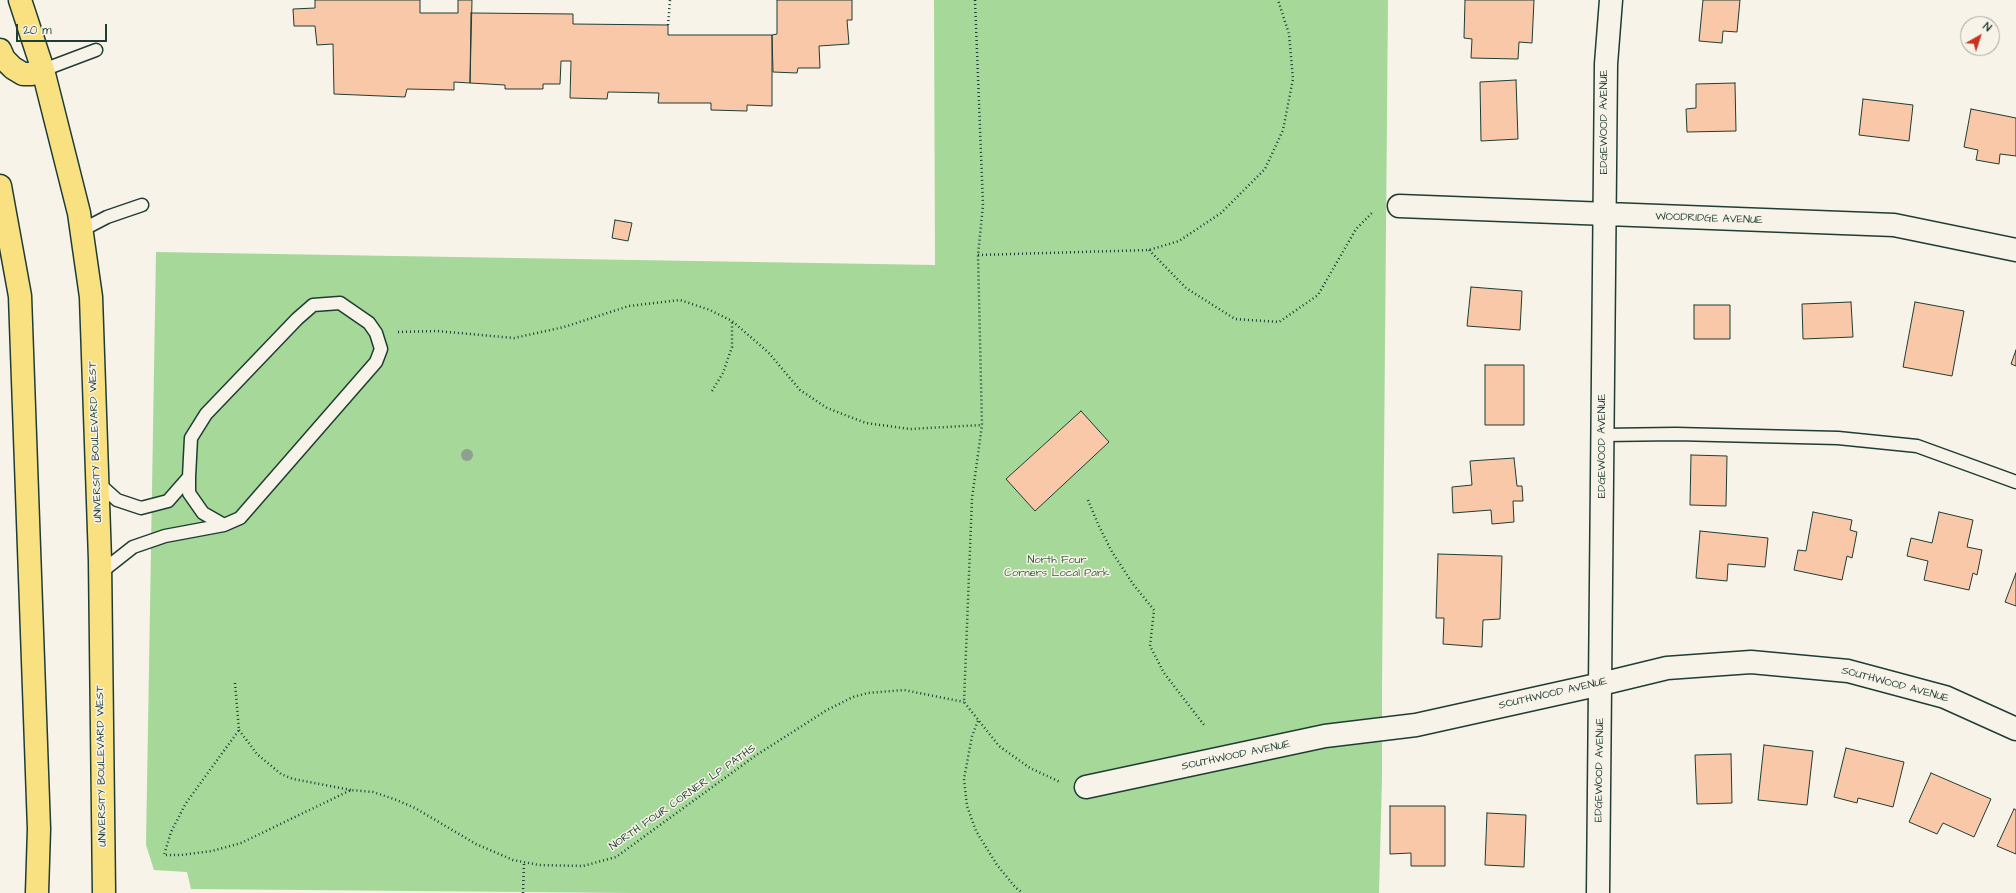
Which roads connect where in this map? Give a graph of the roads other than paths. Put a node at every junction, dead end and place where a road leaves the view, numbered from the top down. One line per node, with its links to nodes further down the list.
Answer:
1 (20, 0): 5 (main road, UNIVERSITY BOULEVARD WEST)
2 (1611, 0): 9 (street, EDGEWOOD AVENUE)
3 (0, 50): 5 (main road)
4 (96, 50): 5 (lane)
5 (43, 70): 10 (main road, UNIVERSITY BOULEVARD WEST)
6 (0, 186): 21 (main road)
7 (142, 205): 10 (lane)
8 (1399, 206): 9 (street, WOODRIDGE AVENUE)
9 (1604, 214): 11 (street, WOODRIDGE AVENUE); 12 (street, EDGEWOOD AVENUE)
10 (82, 230): 14 (main road, UNIVERSITY BOULEVARD WEST)
11 (2016, 250)
12 (1603, 435): 15 (lane); 18 (street, EDGEWOOD AVENUE)
13 (189, 477): 14 (lane); 16 (lane); 16 (lane)
14 (97, 482): 17 (main road, UNIVERSITY BOULEVARD WEST)
15 (2016, 482)
16 (224, 525): 17 (lane)
17 (100, 573): 22 (main road, UNIVERSITY BOULEVARD WEST)
18 (1601, 684): 19 (street, SOUTHWOOD AVENUE); 20 (street, SOUTHWOOD AVENUE); 23 (street, EDGEWOOD AVENUE)
19 (2016, 729)
20 (1086, 787)
21 (37, 893)
22 (104, 893)
23 (1598, 893)

